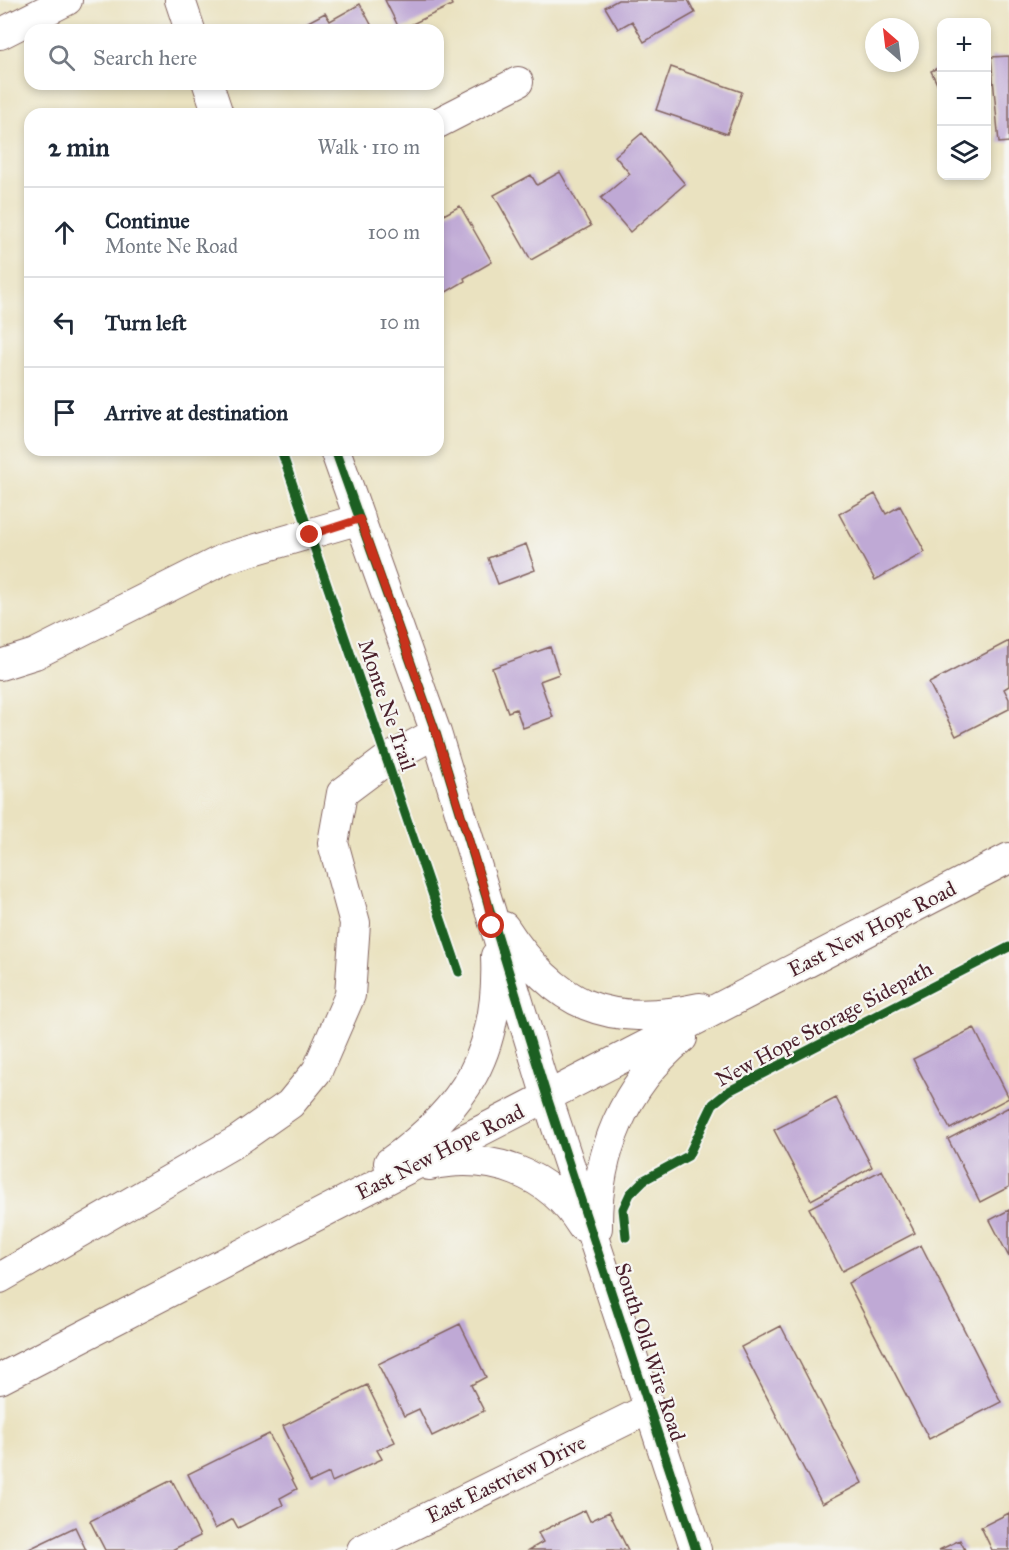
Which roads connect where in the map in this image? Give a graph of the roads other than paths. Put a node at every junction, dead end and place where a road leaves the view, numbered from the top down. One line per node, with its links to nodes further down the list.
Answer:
1 (68, 0): 4 (street)
2 (180, 0): 3 (street)
3 (188, 24)
4 (0, 34)
5 (518, 82): 8 (street)
6 (210, 90): 7 (street)
7 (216, 108)
8 (444, 120)
9 (337, 456): 10 (street)
10 (360, 519): 11 (street); 12 (street)
11 (0, 665)
12 (436, 733): 14 (street); 20 (street)
13 (1009, 858): 15 (street, East New Hope Road)
14 (483, 886): 15 (street); 16 (street, South Old Wire Road); 18 (street)
15 (738, 998): 16 (street, East New Hope Road); 19 (street)
16 (547, 1096): 17 (street, East New Hope Road); 19 (street, South Old Wire Road)
17 (393, 1176): 18 (street, East New Hope Road); 19 (street)
18 (309, 1219): 21 (street, East New Hope Road)
19 (599, 1257): 22 (street, South Old Wire Road)
20 (0, 1278)
21 (0, 1379)
22 (650, 1408): 23 (street, East Eastview Drive); 24 (street, South Old Wire Road)
23 (362, 1550)
24 (696, 1550)

